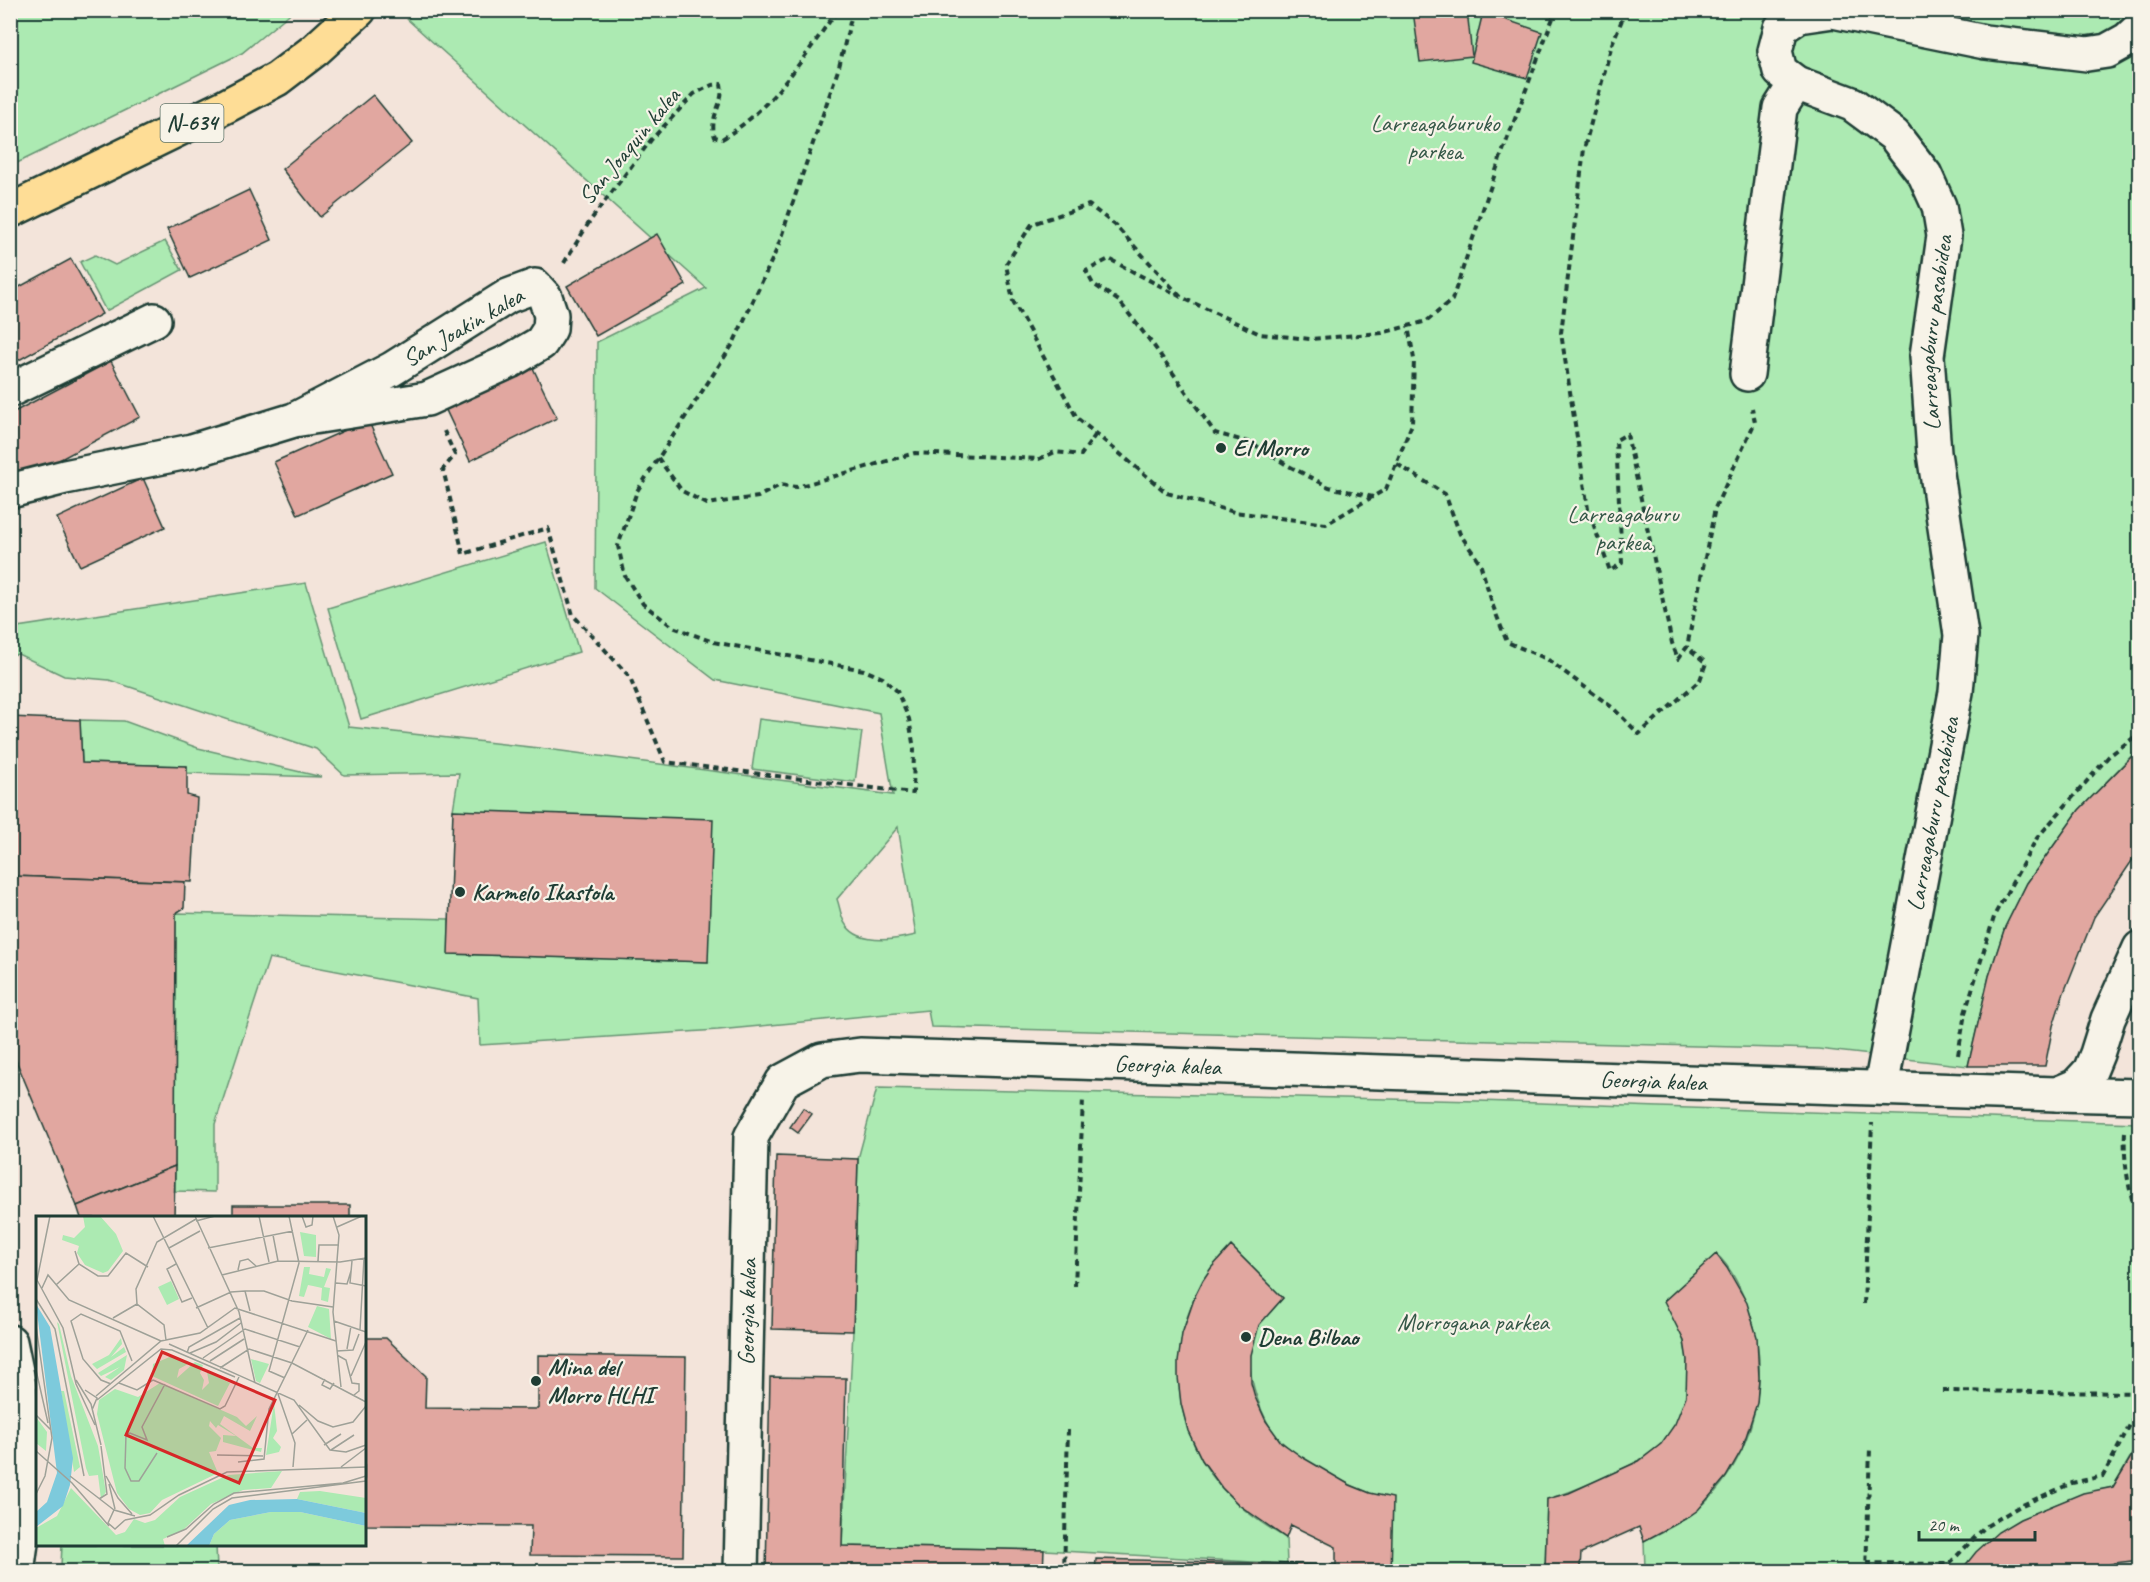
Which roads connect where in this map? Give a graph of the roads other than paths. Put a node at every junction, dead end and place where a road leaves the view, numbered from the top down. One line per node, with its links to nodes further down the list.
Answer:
1 (359, 10): 4 (main road, N-634)
2 (2139, 27): 3 (street, Larreagaburu pasabidea)
3 (1796, 83): 6 (street); 12 (street, Larreagaburu pasabidea)
4 (10, 211)
5 (154, 320): 7 (street)
6 (1747, 374)
7 (10, 390)
8 (294, 420): 8 (street, San Joakin kalea); 9 (street, San Joakin kalea)
9 (10, 491)
10 (2139, 948): 11 (street)
11 (2097, 1054): 13 (street); 14 (street, Georgia kalea)
12 (1881, 1088): 13 (street, Georgia kalea); 17 (street, Georgia kalea)
13 (2057, 1094): 14 (street, Georgia kalea)
14 (2138, 1096)
15 (10, 1342): 16 (street)
16 (17, 1572)
17 (741, 1572)

